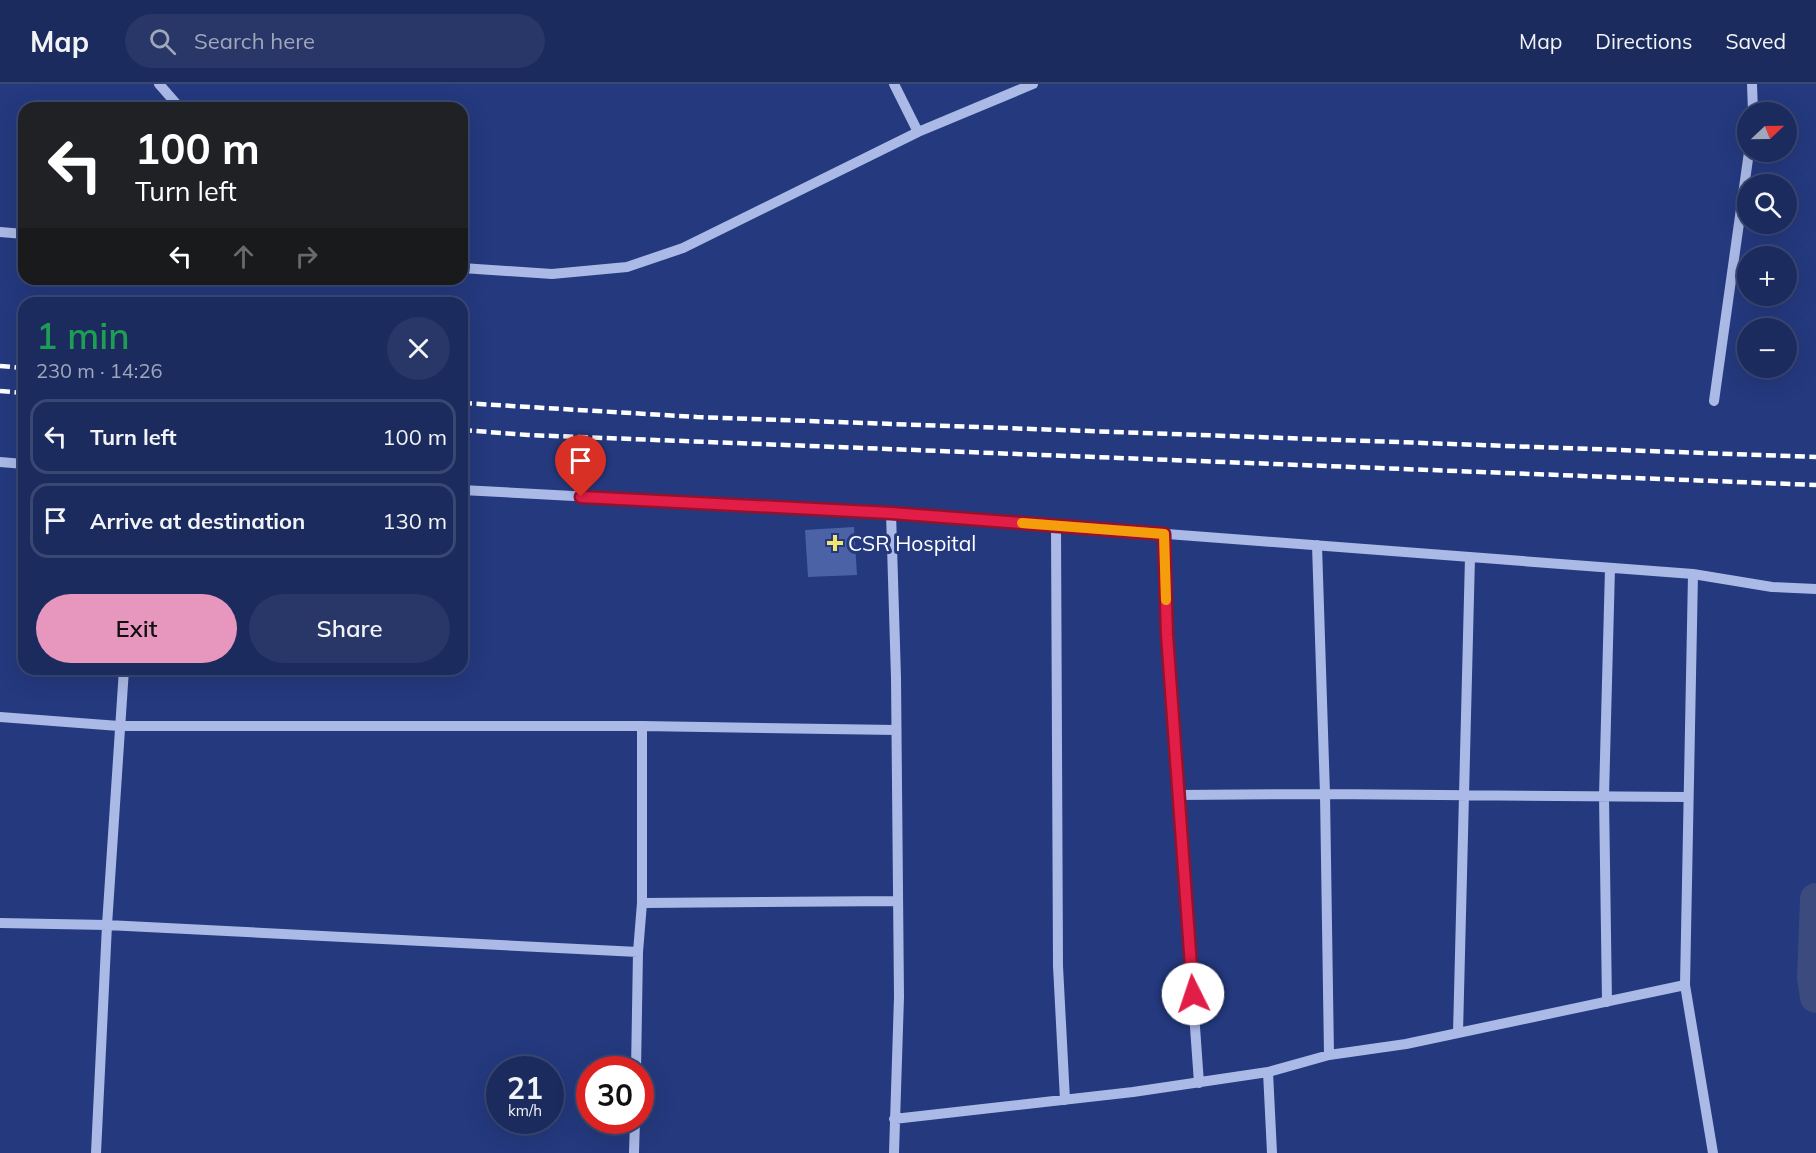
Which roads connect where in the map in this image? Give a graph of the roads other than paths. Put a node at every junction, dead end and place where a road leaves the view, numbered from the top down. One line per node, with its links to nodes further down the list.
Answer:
1 (159, 84): 5 (street)
2 (894, 84): 7 (street)
3 (1033, 84): 7 (street)
4 (1752, 84): 6 (street)
5 (175, 102)
6 (1753, 102)
7 (918, 132): 11 (street)
8 (1748, 162): 12 (street)
9 (0, 232): 10 (street)
10 (18, 234)
11 (468, 268)
12 (1714, 401)
13 (0, 462): 14 (street)
14 (18, 464)
15 (468, 490): 16 (street)
16 (891, 513): 17 (street); 28 (street)
17 (1056, 526): 18 (street); 46 (street)
18 (1164, 534): 19 (street); 30 (street)
19 (1317, 545): 20 (street); 29 (street)
20 (1470, 557): 21 (street); 31 (street)
21 (1611, 568): 22 (street); 32 (street)
22 (1693, 574): 23 (street); 33 (street)
23 (1816, 589)
24 (123, 675): 26 (street)
25 (0, 717): 26 (street)
26 (119, 726): 27 (street); 37 (street)
27 (642, 726): 28 (street); 35 (street)
28 (896, 730): 34 (street)
29 (1325, 794): 30 (street); 31 (street); 42 (street)
30 (1178, 795): 45 (street)
31 (1464, 795): 32 (street); 41 (street)
32 (1604, 796): 33 (street); 40 (street)
33 (1688, 797): 39 (street)
34 (898, 901): 35 (street); 47 (street)
35 (642, 903): 38 (street)
36 (0, 923): 37 (street)
37 (107, 925): 38 (street); 49 (street)
38 (638, 952): 43 (street)
39 (1685, 985): 40 (street); 53 (street)
40 (1607, 1002): 41 (street)
41 (1458, 1033): 42 (street)
42 (1329, 1055): 44 (street)
43 (636, 1056)
44 (1268, 1072): 45 (street); 52 (street)
45 (1199, 1083): 46 (street)
46 (1065, 1100): 47 (street)
47 (894, 1119): 51 (street)
48 (635, 1134): 50 (street)
49 (96, 1153)
50 (634, 1153)
51 (894, 1153)
52 (1272, 1153)
53 (1713, 1153)

